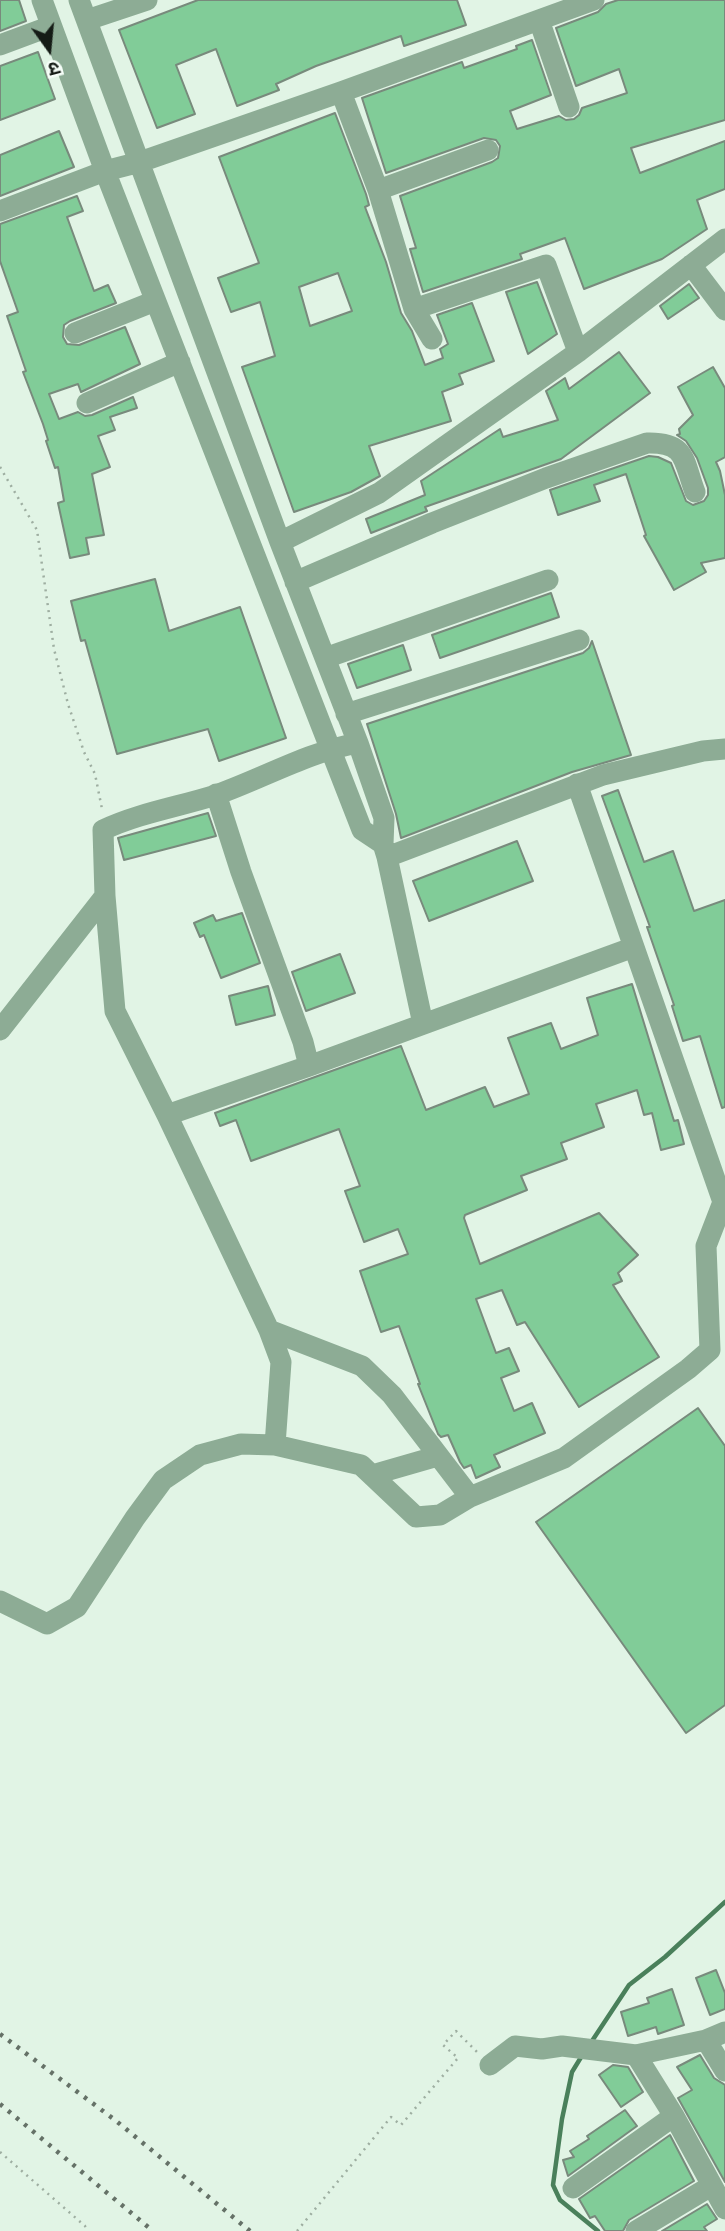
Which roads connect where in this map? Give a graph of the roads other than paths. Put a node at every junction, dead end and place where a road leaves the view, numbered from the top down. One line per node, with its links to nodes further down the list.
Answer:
1 (42, 0): 7 (street)
2 (79, 0): 5 (street)
3 (147, 0): 5 (street)
4 (594, 0): 6 (street)
5 (87, 20): 12 (street)
6 (539, 20): 9 (street); 10 (street)
7 (51, 26): 8 (street); 13 (street)
8 (0, 45)
9 (341, 92): 12 (street); 14 (street)
10 (569, 107)
11 (488, 150): 14 (street)
12 (140, 162): 13 (street); 27 (street)
13 (105, 171): 15 (street); 18 (street)
14 (378, 190): 19 (street)
15 (0, 211)
16 (725, 239): 17 (street)
17 (691, 265): 20 (street); 23 (street)
18 (155, 301): 21 (street); 24 (street)
19 (414, 309): 22 (street); 23 (street)
20 (725, 310)
21 (75, 333)
22 (432, 340)
23 (578, 352): 27 (street)
24 (180, 362): 25 (street); 34 (street)
25 (87, 403)
26 (695, 492): 29 (street)
27 (280, 542): 29 (street)
28 (548, 580): 31 (street)
29 (295, 582): 31 (street)
30 (579, 640): 32 (street)
31 (325, 658): 32 (street)
32 (346, 713): 33 (street)
33 (358, 743): 34 (street); 38 (street)
34 (330, 748): 37 (street); 38 (street)
35 (723, 750): 36 (street)
36 (577, 784): 38 (street); 40 (street)
37 (216, 794): 39 (street); 43 (street)
38 (385, 851): 41 (street)
39 (105, 896): 42 (street); 44 (street)
40 (634, 947): 41 (street); 49 (street)
41 (422, 1024): 43 (street)
42 (0, 1030)
43 (309, 1066): 44 (street)
44 (167, 1115): 45 (street)
45 (269, 1330): 46 (street); 47 (street)
46 (275, 1445): 48 (street); 50 (street)
47 (438, 1456): 48 (street); 49 (street)
48 (372, 1475): 49 (street)
49 (470, 1497)
50 (0, 1601)
51 (716, 2036): 52 (street); 54 (street)
52 (636, 2055): 53 (street); 55 (street)
53 (490, 2064)
54 (725, 2071)
55 (674, 2116): 56 (street); 57 (street)
56 (711, 2186): 58 (street); 59 (street)
57 (573, 2188)
58 (725, 2209)
59 (636, 2231)

